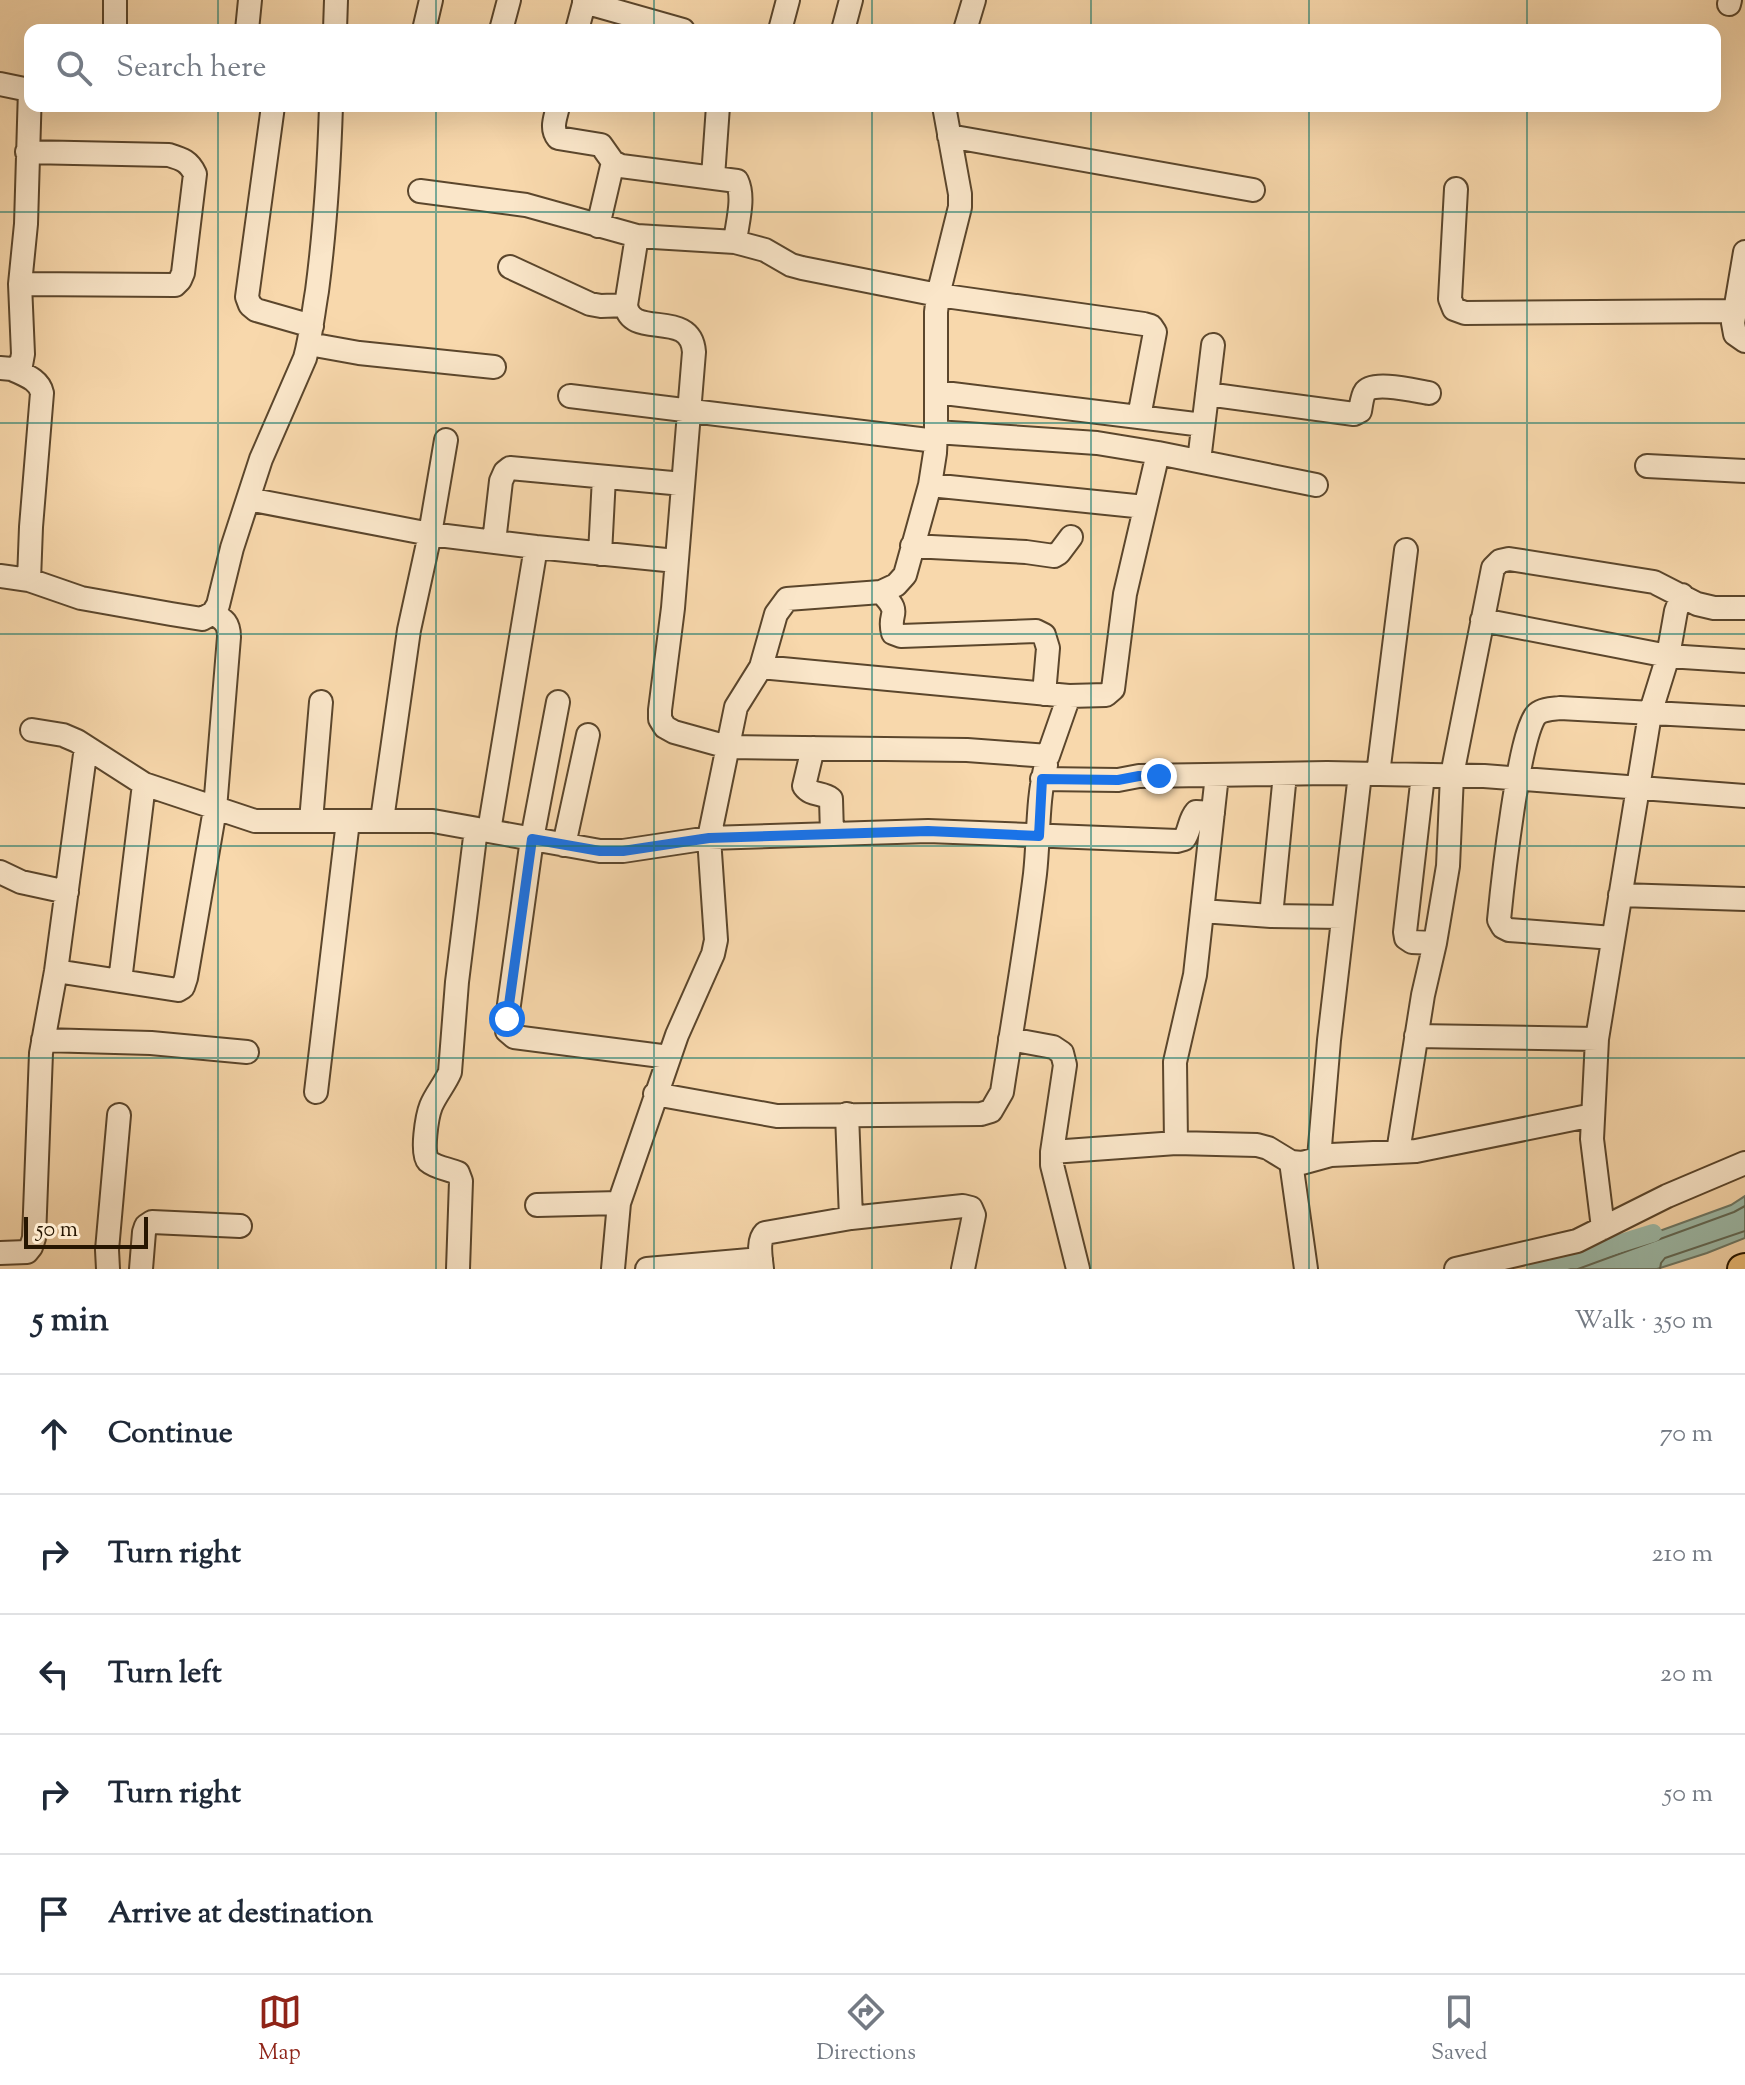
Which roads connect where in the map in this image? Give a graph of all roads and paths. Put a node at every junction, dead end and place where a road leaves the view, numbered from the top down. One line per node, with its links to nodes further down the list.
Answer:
1 (115, 0): 10 (street)
2 (250, 0): 11 (street)
3 (336, 0): 12 (street)
4 (431, 0): 13 (street)
5 (509, 0): 14 (street)
6 (788, 0): 17 (street)
7 (851, 0): 18 (street)
8 (974, 0): 19 (street)
9 (585, 1): 15 (street); 16 (street)
10 (115, 24)
11 (248, 24)
12 (335, 24)
13 (425, 24)
14 (503, 24)
15 (579, 24)
16 (663, 24)
17 (782, 24)
18 (845, 24)
19 (967, 24)
20 (0, 84): 21 (street)
21 (24, 89)
22 (29, 112): 29 (street)
23 (272, 112): 44 (street)
24 (331, 112): 44 (street)
25 (557, 112): 30 (street)
26 (718, 112): 31 (street)
27 (945, 112): 28 (street)
28 (949, 136): 33 (street); 41 (street)
29 (27, 152): 40 (street); 40 (street)
30 (613, 162): 31 (street); 35 (street)
31 (713, 177): 37 (street)
32 (1456, 189): 43 (street)
33 (1253, 190)
34 (420, 191): 35 (street)
35 (598, 226): 36 (street)
36 (637, 236): 37 (street); 42 (street)
37 (735, 242): 41 (street)
38 (1745, 252): 43 (street)
39 (510, 267): 42 (street)
40 (20, 284): 48 (street)
41 (938, 295): 49 (street); 54 (street)
42 (626, 305): 53 (street)
43 (1735, 311): 45 (street)
44 (310, 335): 47 (street); 66 (street)
45 (1745, 341)
46 (1213, 345): 51 (street)
47 (494, 367)
48 (6, 369): 77 (street)
49 (936, 392): 54 (street); 56 (street)
50 (1429, 393): 51 (street)
51 (1207, 394): 55 (street)
52 (570, 396): 53 (street)
53 (689, 409): 56 (street); 63 (street)
54 (1139, 417): 55 (street)
55 (1203, 425): 59 (street)
56 (936, 436): 58 (street); 64 (street)
57 (446, 440): 68 (street)
58 (1158, 453): 59 (street); 67 (street)
59 (1199, 461): 65 (street)
60 (1647, 466): 61 (street)
61 (1745, 471)
62 (604, 477): 63 (street); 70 (street); 74 (street)
63 (683, 484): 75 (street)
64 (930, 485): 67 (street); 71 (street)
65 (1316, 485)
66 (248, 499): 68 (street); 81 (street)
67 (1145, 507): 87 (street)
68 (430, 534): 70 (street); 110 (street)
69 (1071, 537): 71 (street)
70 (494, 542): 72 (street)
71 (912, 546): 78 (street)
72 (536, 547): 74 (street); 113 (street)
73 (1406, 550): 99 (street)
74 (600, 554): 75 (street)
75 (676, 561): 95 (street)
76 (0, 576): 77 (street)
77 (29, 580): 81 (street)
78 (881, 592): 85 (street); 86 (street)
79 (1682, 595): 80 (street); 82 (street); 83 (street)
80 (1745, 608)
81 (213, 613): 108 (street)
82 (1482, 620): 83 (street); 102 (street)
83 (1668, 656): 84 (street); 90 (street)
84 (1745, 661)
85 (761, 667): 86 (street); 95 (street)
86 (1044, 694): 87 (street)
87 (1069, 696): 97 (street)
88 (321, 702): 111 (street)
89 (558, 702): 117 (street)
90 (1650, 714): 91 (street); 104 (street); 106 (street)
91 (1745, 718)
92 (32, 730): 94 (street)
93 (588, 735): 118 (street)
94 (86, 747): 105 (street); 120 (street)
95 (728, 747): 96 (street); 116 (street)
96 (813, 748): 97 (street); 114 (street)
97 (1048, 756): 103 (street)
98 (1285, 774): 99 (street); 100 (street); 124 (street)
99 (1369, 774): 101 (street); 125 (street)
100 (1217, 775): 103 (street); 109 (street)
101 (1423, 775): 102 (street); 127 (street)
102 (1452, 775): 104 (street); 127 (street)
103 (1042, 779): 115 (street)
104 (1517, 779): 106 (street); 126 (street)
105 (144, 784): 108 (street); 129 (street)
106 (1638, 788): 107 (street); 121 (street)
107 (1745, 796)
108 (215, 809): 111 (street); 129 (street)
109 (1213, 813): 115 (street); 123 (street)
110 (382, 820): 112 (street); 113 (street)
111 (311, 821): 112 (street)
112 (348, 821): 136 (street)
113 (483, 830): 117 (street); 156 (street)
114 (832, 834): 115 (street); 116 (street)
115 (1039, 836): 131 (street)
116 (709, 838): 118 (street); 135 (street)
117 (532, 839): 118 (street); 135 (street)
118 (564, 845)
119 (0, 872): 120 (street)
120 (67, 892): 128 (street)
121 (1620, 895): 122 (street); 126 (street)
122 (1745, 899)
123 (1202, 911): 124 (street); 141 (street)
124 (1271, 916): 125 (street)
125 (1343, 917): 144 (street)
126 (1613, 938): 132 (street)
127 (1435, 943): 130 (street)
128 (56, 971): 129 (street); 133 (street)
129 (120, 981)
130 (1416, 1036): 132 (street); 143 (street)
131 (1010, 1039): 138 (street); 142 (street)
132 (1597, 1039): 140 (street)
133 (43, 1040): 134 (street); 152 (street)
134 (247, 1052)
135 (669, 1057): 137 (street)
136 (316, 1092)
137 (655, 1094): 138 (street); 147 (street)
138 (847, 1114): 149 (street)
139 (119, 1115): 154 (street)
140 (1593, 1115): 143 (street); 151 (street)
141 (1176, 1143): 142 (street); 145 (street)
142 (1052, 1152): 160 (street)
143 (1398, 1152): 144 (street)
144 (1319, 1158): 145 (street)
145 (1291, 1162): 161 (street)
146 (1745, 1163): 151 (street)
147 (619, 1203): 148 (street); 157 (street)
148 (537, 1205)
149 (851, 1218): 153 (street); 159 (street)
150 (240, 1226): 155 (street)
151 (1603, 1228): 162 (street)
152 (0, 1253)
153 (761, 1264): 158 (street)
154 (108, 1269)
155 (141, 1269)
156 (458, 1269)
157 (613, 1269)
158 (647, 1269)
159 (963, 1269)
160 (1078, 1269)
161 (1306, 1269)
162 (1456, 1269)

